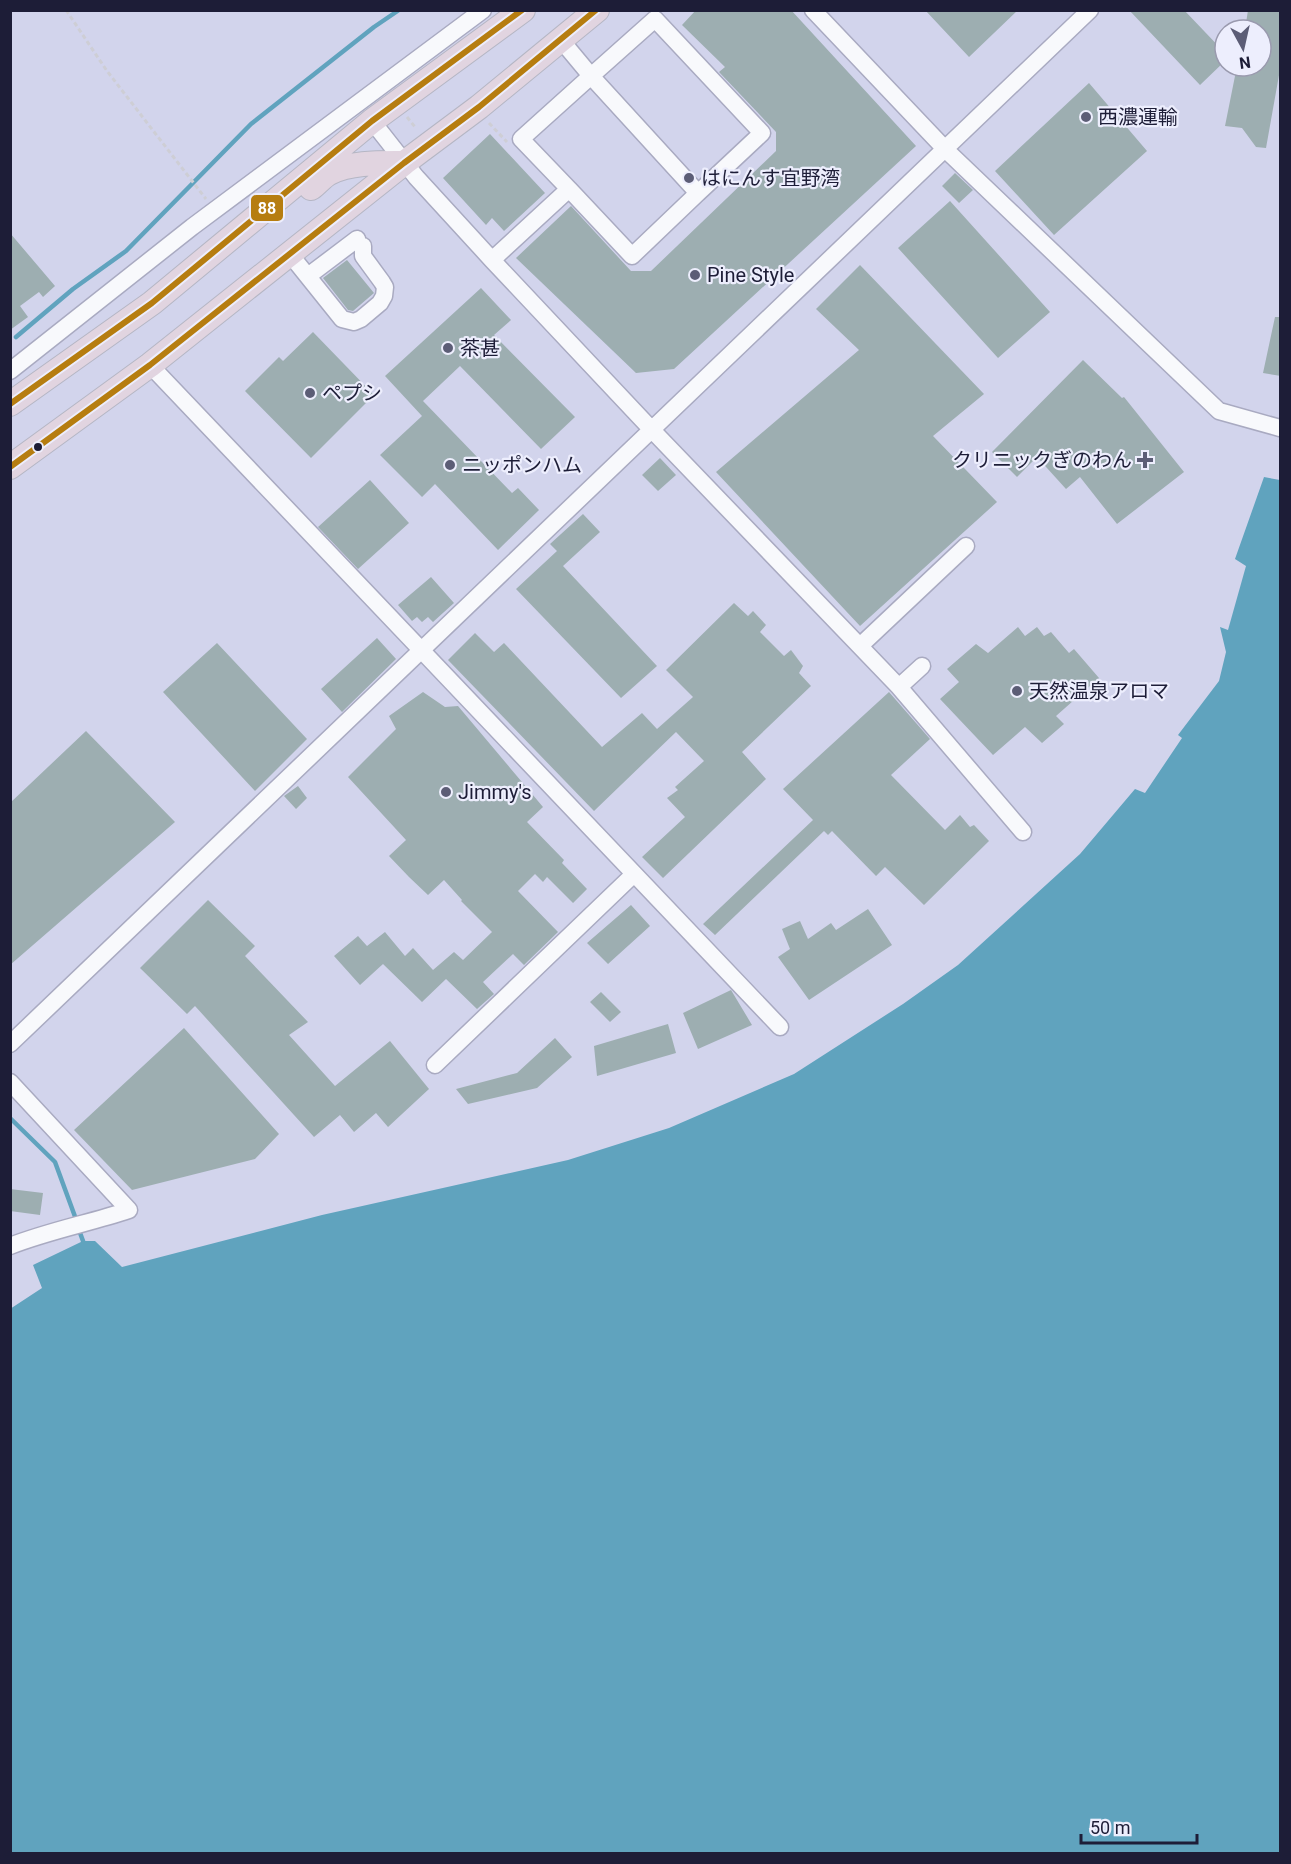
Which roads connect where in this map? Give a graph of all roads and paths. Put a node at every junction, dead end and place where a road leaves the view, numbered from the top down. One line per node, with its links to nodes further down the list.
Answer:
1 (66, 10): 14 (path)
2 (483, 10): 20 (street)
3 (523, 10): 9 (highway)
4 (597, 10): 7 (highway)
5 (813, 10): 10 (street)
6 (1090, 10): 10 (street)
7 (561, 40): 8 (street); 11 (highway)
8 (591, 76): 12 (street); 13 (street); 13 (street)
9 (372, 121): 11 (street); 18 (highway)
10 (946, 150): 22 (street); 23 (street)
11 (404, 163): 15 (highway); 16 (street); 18 (highway)
12 (569, 189): 13 (street); 16 (street)
13 (698, 193)
14 (209, 203)
15 (289, 253): 17 (street); 19 (highway)
16 (492, 260): 23 (street)
17 (309, 276): 17 (street)
18 (152, 303): 21 (highway)
19 (150, 365): 24 (highway); 27 (street)
20 (10, 371)
21 (12, 399)
22 (1281, 428)
23 (652, 430): 26 (street); 27 (street)
24 (10, 467)
25 (966, 546): 26 (street)
26 (861, 645): 29 (street)
27 (421, 651): 31 (street); 33 (street)
28 (922, 666): 29 (street)
29 (899, 687): 30 (street)
30 (1023, 832)
31 (634, 874): 32 (street); 34 (street)
32 (780, 1027)
33 (10, 1044)
34 (435, 1065)
35 (10, 1082): 36 (street)
36 (10, 1246)

